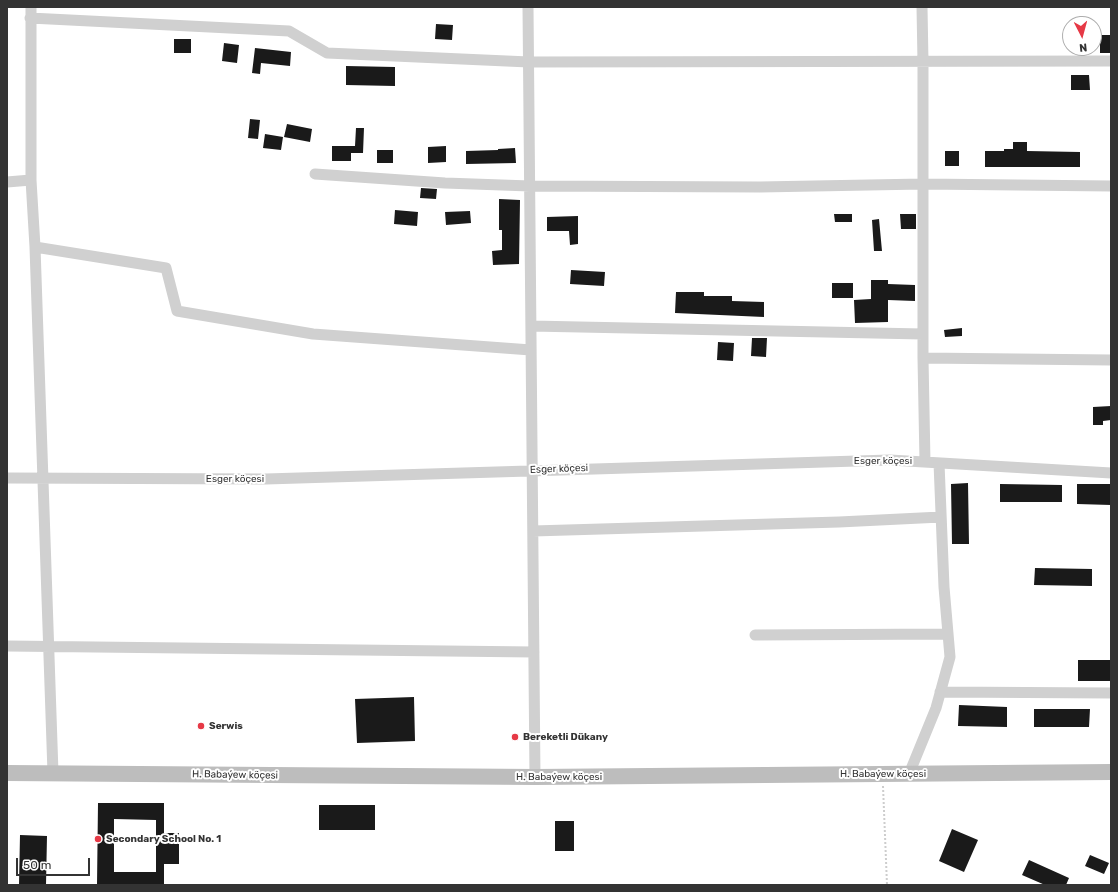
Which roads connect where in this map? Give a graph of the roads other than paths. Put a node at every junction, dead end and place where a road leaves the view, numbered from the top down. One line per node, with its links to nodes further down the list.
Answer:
1 (528, 7): 5 (street)
2 (922, 7): 6 (street)
3 (30, 12): 5 (street); 8 (street)
4 (1111, 61): 6 (street)
5 (528, 62): 6 (street); 11 (street)
6 (923, 62): 10 (street)
7 (315, 174): 11 (street)
8 (31, 180): 9 (street); 13 (street)
9 (7, 182)
10 (923, 184): 11 (street); 12 (street); 15 (street)
11 (530, 186): 14 (street)
12 (1111, 186)
13 (35, 248): 16 (street); 24 (street)
14 (531, 326): 15 (street); 16 (street)
15 (923, 334): 17 (street)
16 (531, 350): 21 (street)
17 (923, 358): 18 (street); 19 (street)
18 (1111, 360)
19 (925, 462): 20 (street, Esger köçesi); 21 (street, Esger köçesi)
20 (939, 463): 22 (street, Esger köçesi); 25 (street)
21 (532, 470): 24 (street, Esger köçesi); 26 (street)
22 (1111, 473)
23 (7, 478): 24 (street, Esger köçesi)
24 (42, 478): 30 (street)
25 (941, 517): 26 (street); 27 (street)
26 (533, 531): 31 (street)
27 (948, 634): 28 (street); 32 (street)
28 (755, 636)
29 (7, 646): 30 (street)
30 (49, 646): 31 (street); 36 (street)
31 (534, 652): 38 (street)
32 (940, 692): 33 (street); 37 (street)
33 (1111, 693)
34 (1111, 772): 37 (street, H. Babaýew köçesi)
35 (7, 773): 36 (street, H. Babaýew köçesi)
36 (52, 773): 38 (street, H. Babaýew köçesi)
37 (909, 774): 38 (street, H. Babaýew köçesi)
38 (535, 777)

